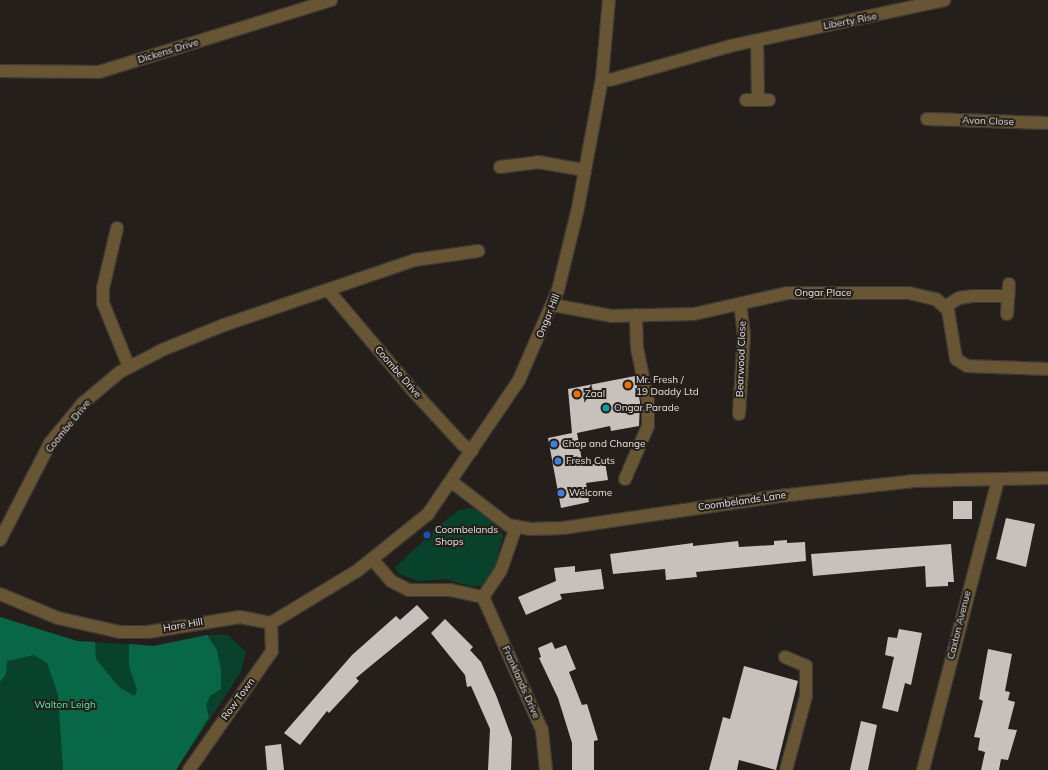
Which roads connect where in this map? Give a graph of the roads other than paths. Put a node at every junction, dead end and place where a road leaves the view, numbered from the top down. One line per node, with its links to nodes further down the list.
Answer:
1 (331, 0): 5 (street, Dickens Drive)
2 (609, 0): 6 (street, Ongar Hill)
3 (944, 0): 4 (street, Liberty Rise)
4 (757, 40): 6 (street, Liberty Rise); 7 (street)
5 (0, 71)
6 (602, 78): 11 (street, Ongar Hill)
7 (746, 100)
8 (928, 119): 9 (street, Avon Close)
9 (1048, 123)
10 (500, 167): 11 (street)
11 (584, 170): 18 (street, Ongar Hill)
12 (117, 228): 22 (street)
13 (478, 251): 15 (street, Coombe Drive)
14 (1009, 284): 16 (street)
15 (328, 290): 22 (street, Coombe Drive); 25 (street, Coombe Drive)
16 (1008, 296): 19 (street); 20 (street)
17 (740, 304): 19 (street, Ongar Place); 21 (street, Ongar Place); 24 (street, Bearwood Close)
18 (552, 305): 21 (street, Ongar Place); 25 (street, Ongar Hill)
19 (945, 307): 23 (street)
20 (1007, 314)
21 (636, 315): 27 (street)
22 (129, 367): 31 (street, Coombe Drive)
23 (1048, 369)
24 (739, 414)
25 (472, 450): 29 (street, Ongar Hill)
26 (1048, 478): 28 (street, Coombelands Lane)
27 (625, 479)
28 (998, 481): 30 (street, Coombelands Lane); 40 (street, Caxton Avenue)
29 (452, 482): 30 (street, Coombelands Lane); 32 (street, Ongar Hill)
30 (516, 527): 34 (street)
31 (0, 540)
32 (372, 559): 34 (street); 35 (street, Ongar Hill)
33 (0, 594): 35 (street, Hare Hill)
34 (483, 597): 38 (street, Franklands Drive)
35 (271, 623): 37 (street, Row Town)
36 (785, 658): 39 (street)
37 (189, 770)
38 (546, 770)
39 (786, 770)
40 (923, 770)

